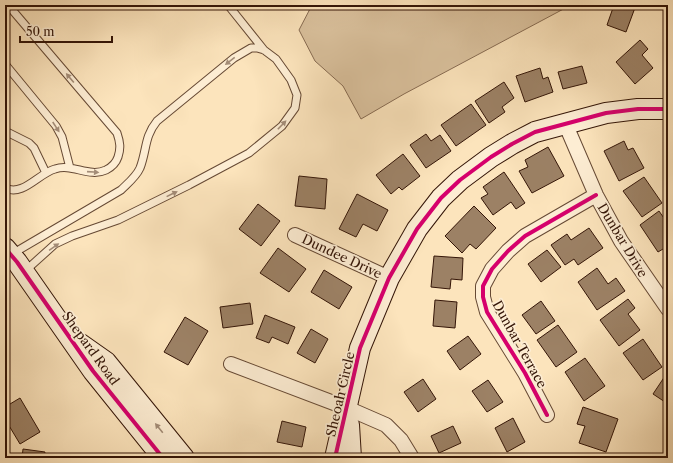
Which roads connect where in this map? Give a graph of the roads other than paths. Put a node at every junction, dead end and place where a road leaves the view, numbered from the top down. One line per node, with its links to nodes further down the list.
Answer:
1 (8, 5): 8 (lane, one-way to 1)
2 (228, 5): 3 (lane)
3 (264, 50): 13 (lane, one-way to 13); 14 (lane, one-way to 3)
4 (5, 64): 8 (lane, one-way to 8)
5 (668, 109): 6 (street, Sheoah Circle)
6 (565, 123): 11 (street, Dunbar Drive); 15 (street, Sheoah Circle)
7 (5, 131): 9 (lane)
8 (70, 168): 9 (lane)
9 (46, 173): 10 (lane)
10 (5, 188)
11 (596, 195): 16 (street, Dunbar Drive); 20 (street, Dunbar Terrace)
12 (295, 235): 15 (street, Dundee Drive)
13 (8, 251): 14 (street, Shepard Road)
14 (24, 272): 17 (street, Shepard Road)
15 (389, 278): 19 (street, Sheoah Circle)
16 (668, 309)
17 (70, 337): 21 (street, Shepard Road); 22 (street, Shepard Road, one-way to 17)
18 (231, 364): 19 (street)
19 (347, 408): 23 (street, Sheoah Circle); 24 (street, Sheoah Circle); 25 (street)
20 (547, 415)
21 (163, 458)
22 (184, 458)
23 (335, 458)
24 (351, 458)
25 (412, 458)

